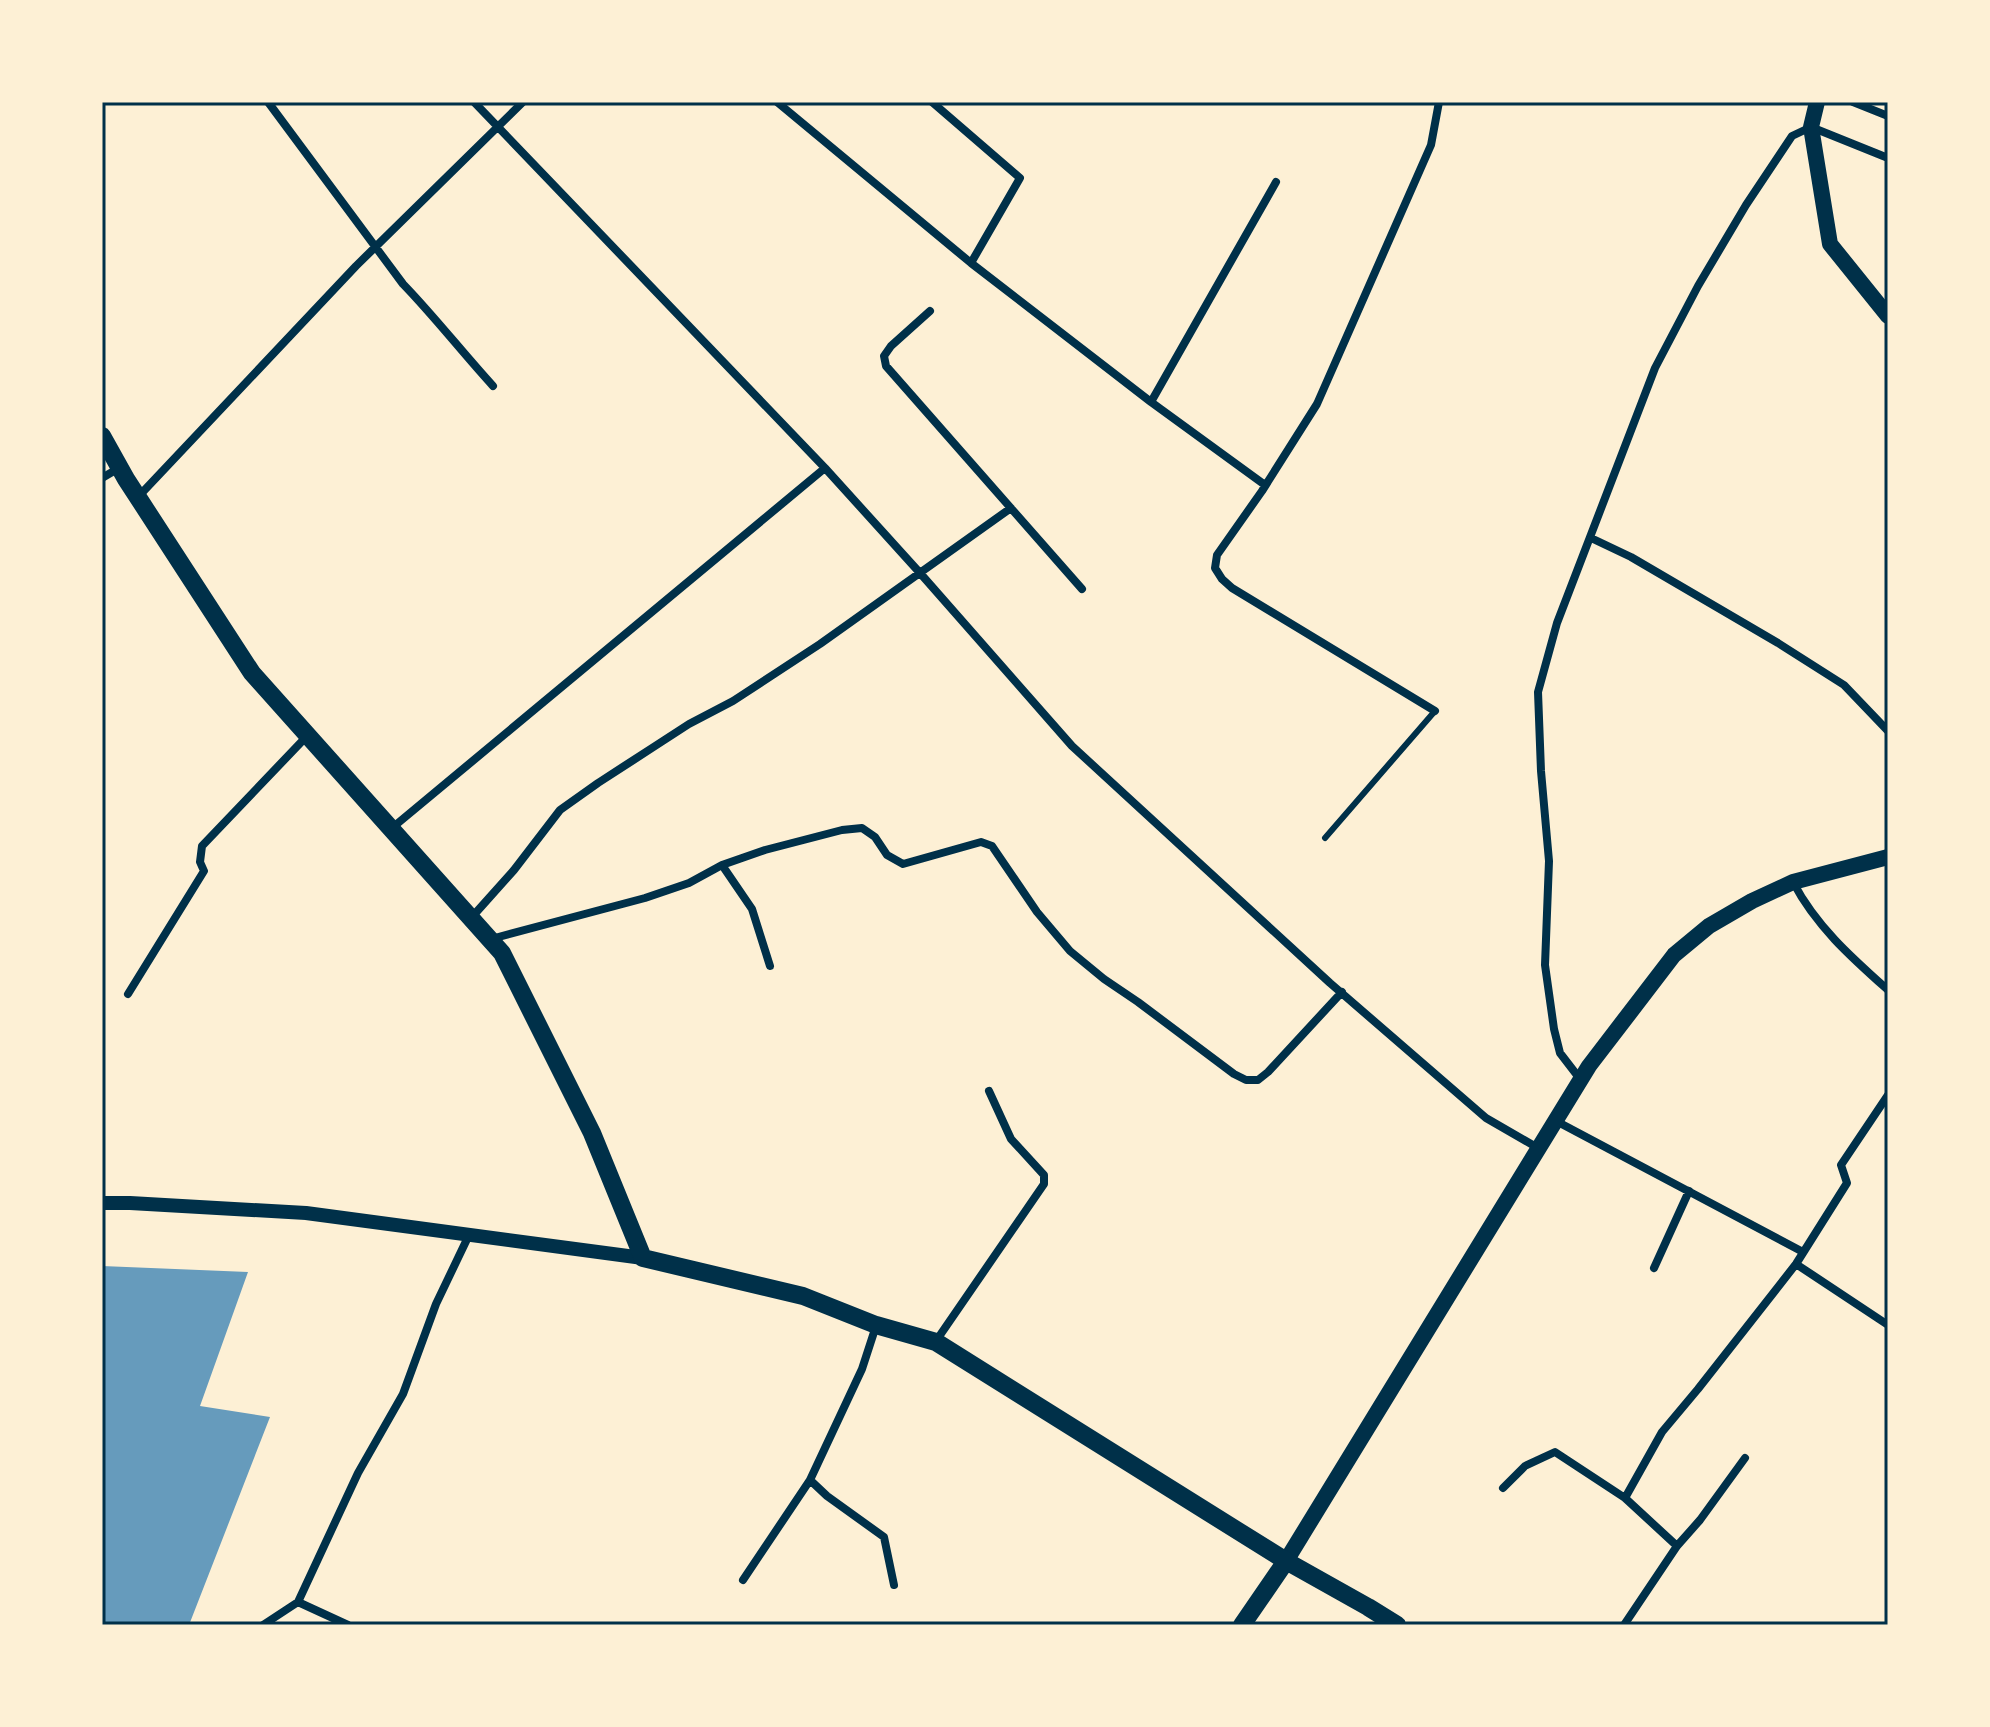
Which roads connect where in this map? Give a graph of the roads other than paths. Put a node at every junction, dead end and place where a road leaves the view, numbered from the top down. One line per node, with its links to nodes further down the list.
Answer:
1 (268, 102): 14 (street)
2 (474, 102): 10 (street)
3 (523, 102): 10 (street)
4 (777, 102): 15 (street)
5 (932, 102): 15 (street)
6 (1439, 102): 24 (street)
7 (1817, 102): 11 (main road)
8 (1853, 102): 9 (street)
9 (1888, 116)
10 (498, 127): 14 (street); 22 (street)
11 (1811, 127): 12 (street); 17 (main road); 27 (street)
12 (1888, 158)
13 (1276, 182): 19 (street)
14 (376, 247): 18 (street); 25 (street)
15 (971, 263): 19 (street)
16 (930, 311): 26 (street)
17 (1888, 316)
18 (493, 386)
19 (1151, 402): 24 (street)
20 (102, 436): 21 (main road)
21 (120, 468): 23 (street); 25 (main road)
22 (825, 468): 28 (street); 33 (street)
23 (102, 478)
24 (1265, 485): 30 (street)
25 (138, 497): 32 (main road)
26 (1011, 508): 28 (street); 29 (street)
27 (1591, 538): 31 (street); 44 (street)
28 (920, 573): 38 (street); 42 (street)
29 (1082, 589)
30 (1435, 711): 34 (lane)
31 (1888, 731)
32 (308, 735): 33 (main road); 43 (street)
33 (392, 829): 38 (main road)
34 (1325, 838)
35 (1888, 857): 37 (main road)
36 (722, 865): 39 (street); 40 (street); 42 (street)
37 (1793, 882): 41 (street); 44 (main road)
38 (471, 918): 39 (main road)
39 (490, 939): 53 (main road)
40 (770, 966)
41 (1888, 990)
42 (1342, 992): 48 (street)
43 (128, 994)
44 (1580, 1080): 47 (main road)
45 (989, 1091): 58 (street)
46 (1888, 1095): 52 (street)
47 (1555, 1120): 48 (main road); 49 (street)
48 (1538, 1148): 64 (main road)
49 (1689, 1191): 52 (street); 55 (street)
50 (102, 1203): 51 (street)
51 (469, 1235): 53 (street); 67 (street)
52 (1803, 1252): 54 (street)
53 (643, 1258): 56 (main road)
54 (1796, 1264): 57 (street); 62 (street)
55 (1654, 1268)
56 (876, 1325): 58 (main road); 60 (street)
57 (1888, 1325)
58 (936, 1342): 64 (main road)
59 (1745, 1458): 63 (street)
60 (810, 1480): 65 (street); 66 (street)
61 (1503, 1488): 62 (street)
62 (1625, 1498): 63 (street)
63 (1677, 1546): 72 (street)
64 (1286, 1561): 68 (main road); 71 (main road)
65 (743, 1580)
66 (894, 1585)
67 (298, 1602): 69 (street); 70 (street)
68 (1391, 1623)
69 (263, 1625)
70 (348, 1625)
71 (1242, 1625)
72 (1624, 1625)

